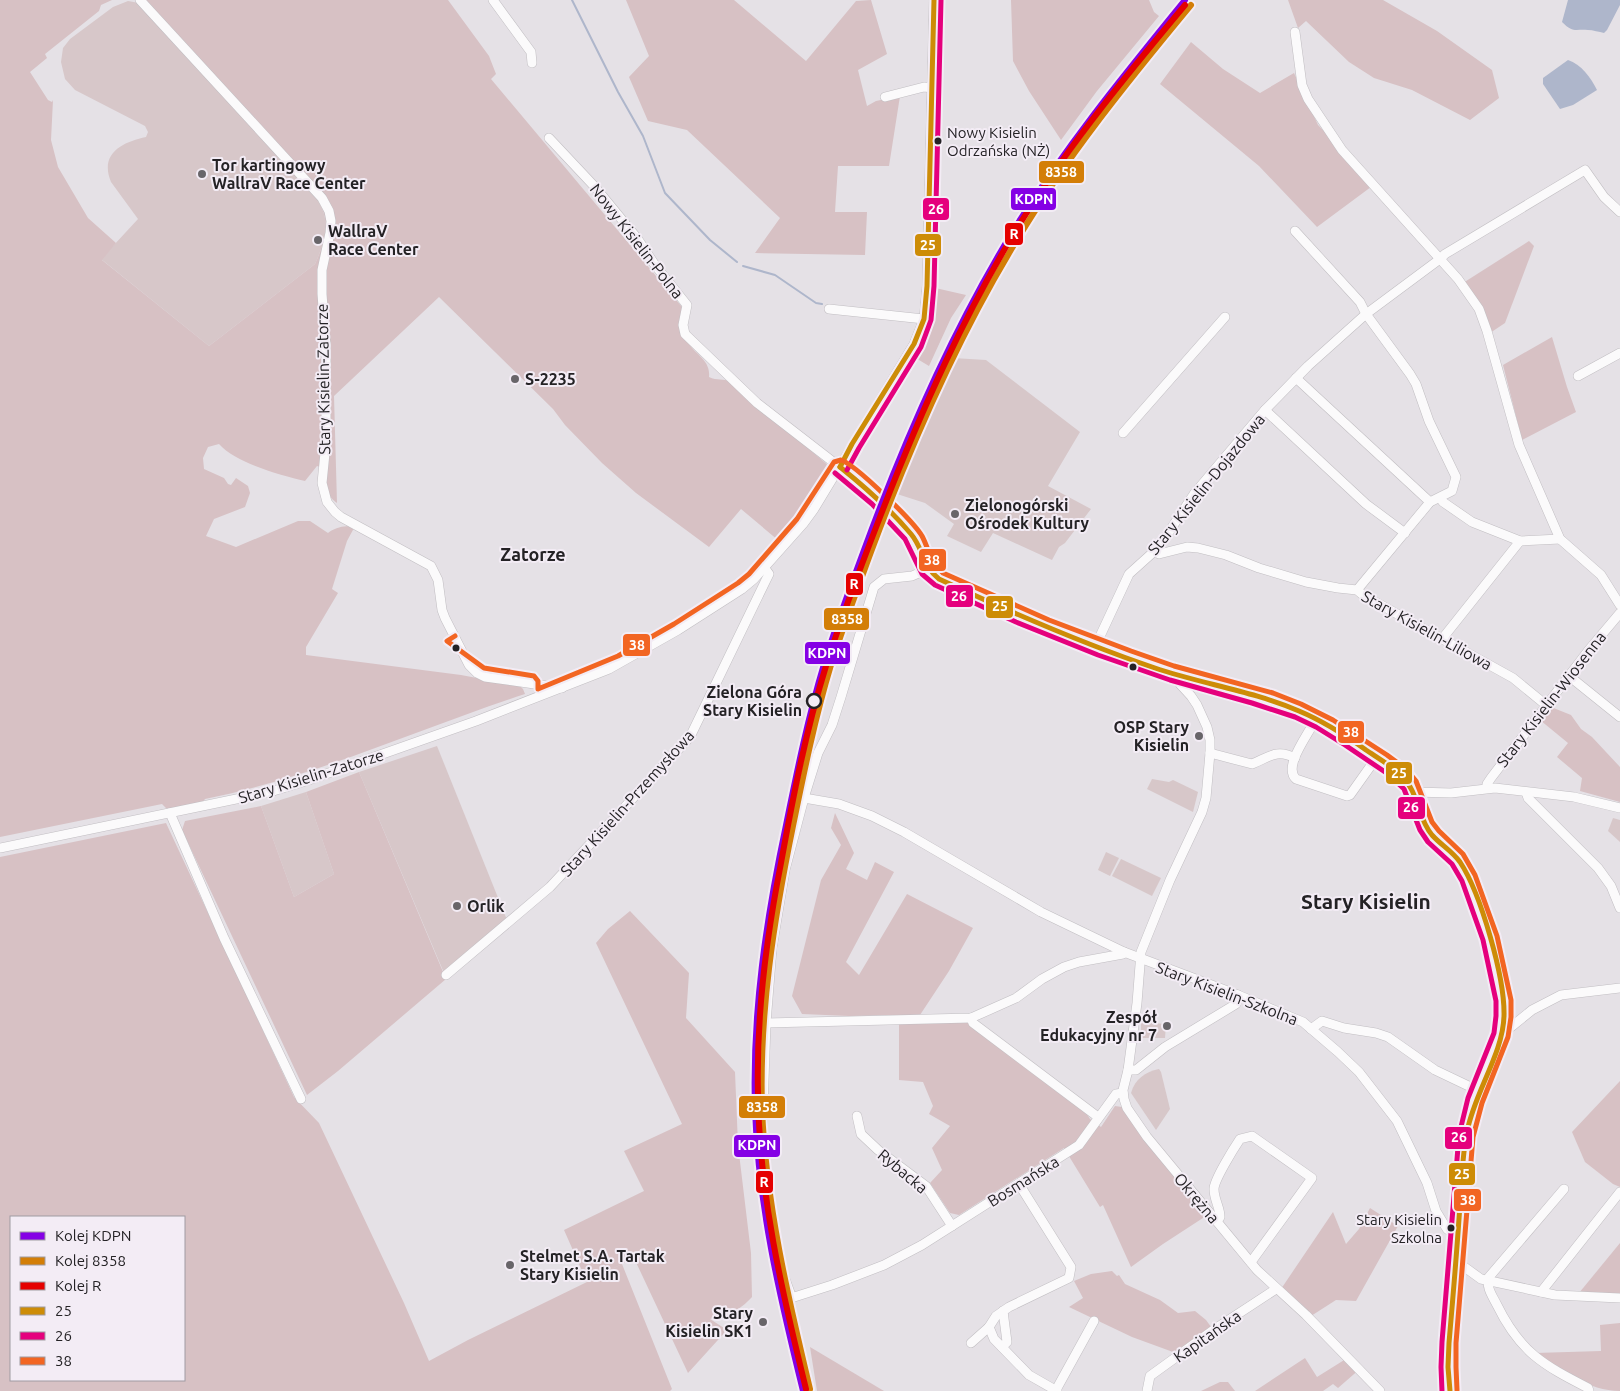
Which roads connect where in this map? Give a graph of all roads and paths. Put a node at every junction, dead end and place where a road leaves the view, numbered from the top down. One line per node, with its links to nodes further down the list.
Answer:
1 (140, 0): 37 (street, Stary Kisielin-Zatorze)
2 (493, 0): 5 (street)
3 (934, 0): 6 (street, Stary Kisielin-Zatorze)
4 (1295, 32): 11 (street)
5 (532, 63)
6 (933, 88): 7 (street); 15 (street, Stary Kisielin-Zatorze)
7 (885, 97)
8 (549, 138): 21 (street, Nowy Kisielin-Polna)
9 (1620, 212): 11 (street, Stary Kisielin-Dojazdowa)
10 (1295, 231): 13 (street)
11 (1440, 259): 13 (street, Stary Kisielin-Dojazdowa); 25 (street)
12 (829, 309): 15 (street)
13 (1366, 314): 18 (street, Stary Kisielin-Dojazdowa); 22 (street)
14 (1225, 317): 20 (street)
15 (924, 319): 21 (street, Stary Kisielin-Zatorze)
16 (1620, 353): 17 (street)
17 (1578, 376)
18 (1296, 378): 19 (street, Stary Kisielin-Dojazdowa); 23 (street)
19 (1265, 410): 24 (street); 27 (street, Stary Kisielin-Dojazdowa)
20 (1123, 433)
21 (840, 467): 28 (street, Stary Kisielin-Zatorze); 29 (street)
22 (1440, 498): 23 (street); 26 (street)
23 (1430, 502): 24 (street)
24 (1405, 533): 30 (street)
25 (1560, 539): 26 (street); 31 (street)
26 (1520, 541): 33 (street)
27 (1156, 550): 30 (street, Stary Kisielin-Liliowa); 34 (street, Stary Kisielin-Dojazdowa)
28 (764, 567): 38 (street, Stary Kisielin-Zatorze); 56 (street, Stary Kisielin-Przemysłowa)
29 (928, 569): 34 (street); 49 (street)
30 (1357, 590): 33 (street, Stary Kisielin-Liliowa)
31 (1620, 605)
32 (1620, 613): 36 (street, Stary Kisielin-Wiosenna)
33 (1442, 639): 40 (street, Stary Kisielin-Liliowa)
34 (1095, 647): 35 (street)
35 (1182, 676): 41 (street); 43 (street)
36 (1569, 676): 40 (street, Stary Kisielin-Wiosenna); 42 (street)
37 (531, 683): 38 (street, Stary Kisielin-Zatorze); 39 (street)
38 (562, 688): 39 (street, Stary Kisielin-Zatorze)
39 (529, 701): 51 (street, Stary Kisielin-Zatorze)
40 (1546, 705): 46 (street, Stary Kisielin-Wiosenna)
41 (1316, 718): 44 (street); 45 (street)
42 (1620, 718)
43 (1210, 753): 44 (street); 55 (street)
44 (1294, 758): 45 (street)
45 (1377, 758): 47 (street)
46 (1487, 788): 47 (street); 48 (street)
47 (1414, 792): 61 (street)
48 (1526, 792): 50 (street); 53 (street)
49 (804, 798): 54 (street, Stary Kisielin-Szkolna); 60 (street)
50 (1620, 808)
51 (170, 813): 52 (street, Stary Kisielin-Zatorze); 66 (street)
52 (0, 848)
53 (1620, 908)
54 (1124, 952): 55 (street, Stary Kisielin-Szkolna); 59 (street)
55 (1140, 959): 58 (street, Stary Kisielin-Szkolna); 63 (street)
56 (446, 975)
57 (1620, 988): 61 (street)
58 (1238, 995): 62 (street, Stary Kisielin-Szkolna); 63 (street)
59 (971, 1018): 60 (street); 68 (street)
60 (766, 1023): 73 (street, Bosmańska)
61 (1503, 1026): 64 (street)
62 (1311, 1029): 64 (street); 74 (street, Stary Kisielin-Szkolna)
63 (1128, 1070): 65 (street)
64 (1479, 1091): 74 (street)
65 (1122, 1094): 68 (street, Bosmańska); 72 (street, Okrężna)
66 (301, 1099)
67 (856, 1116): 73 (street, Rybacka)
68 (1098, 1117): 69 (street, Bosmańska)
69 (1019, 1184): 73 (street, Bosmańska); 81 (street)
70 (1564, 1189): 77 (street)
71 (1620, 1192): 79 (street)
72 (1217, 1221): 75 (street, Okrężna); 75 (street)
73 (952, 1226)
74 (1458, 1235): 76 (street)
75 (1250, 1262): 78 (street, Okrężna)
76 (1455, 1264): 77 (street); 89 (street)
77 (1488, 1281): 79 (street); 90 (street)
78 (1276, 1289): 87 (street, Kapitańska); 88 (street, Okrężna)
79 (1541, 1292): 80 (street)
80 (1620, 1298)
81 (1003, 1311): 83 (street); 85 (street)
82 (1094, 1321): 86 (street)
83 (989, 1327): 84 (street); 85 (street)
84 (972, 1343)
85 (1002, 1347): 86 (street)
86 (1057, 1391)
87 (1147, 1391)
88 (1380, 1391)
89 (1450, 1391)
90 (1588, 1391)

